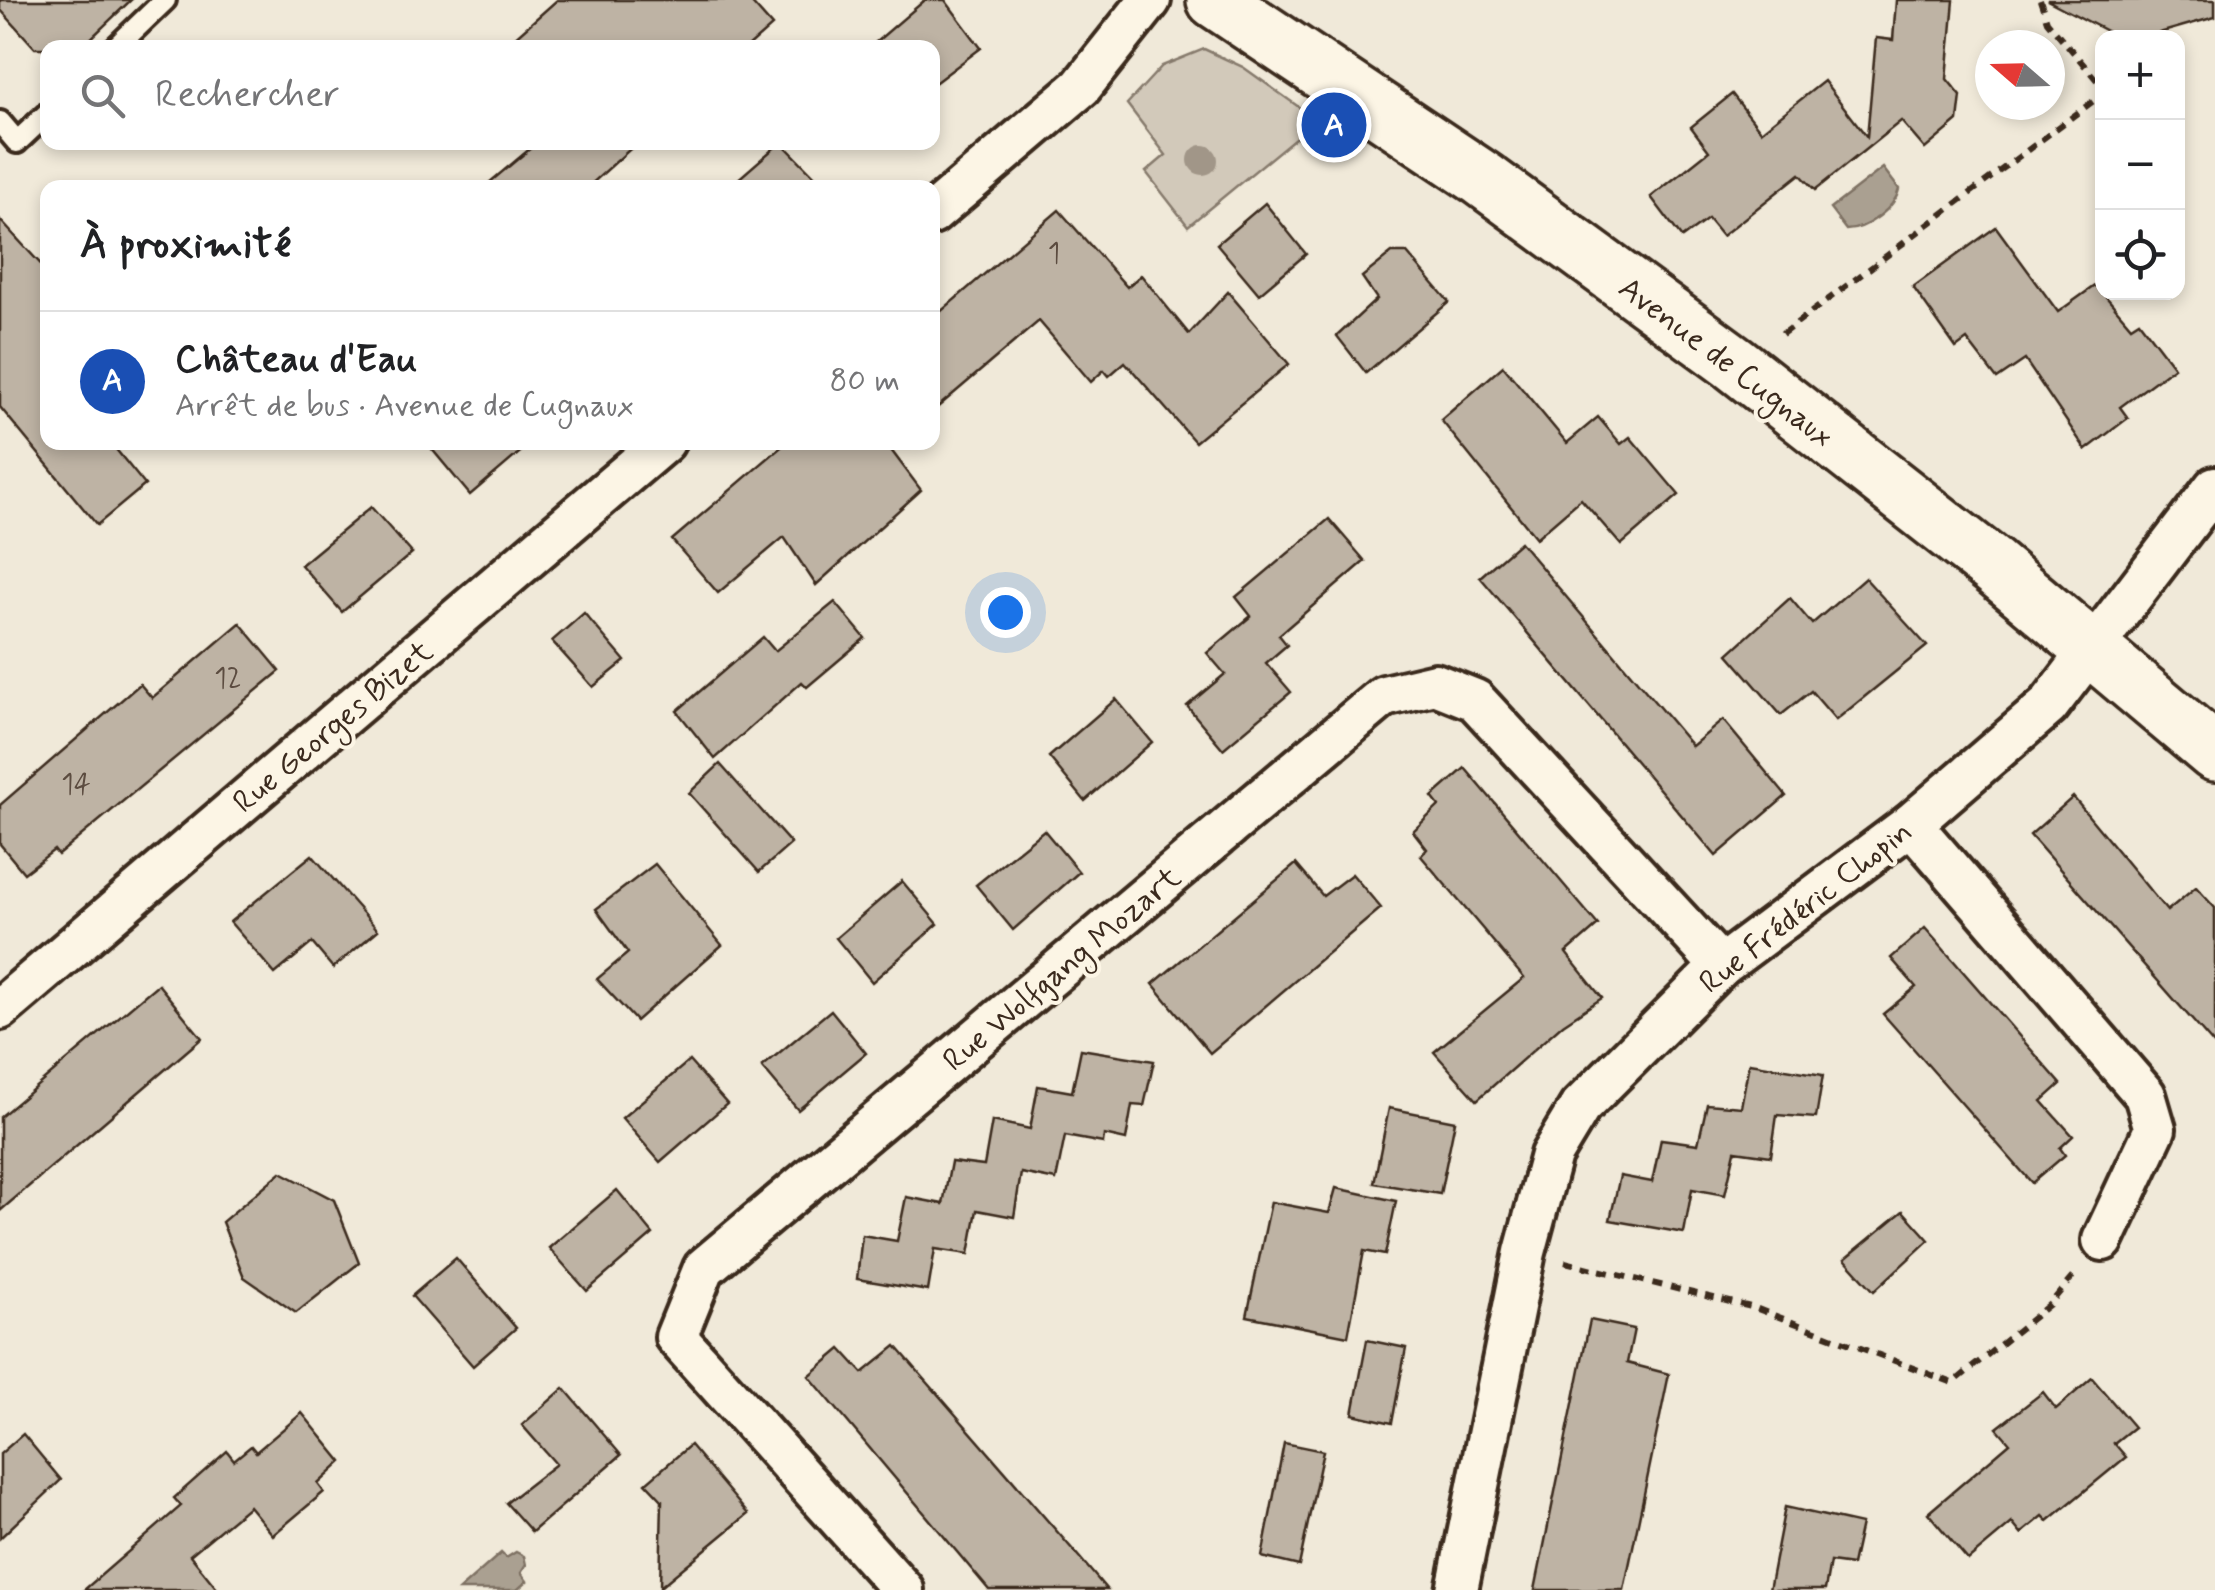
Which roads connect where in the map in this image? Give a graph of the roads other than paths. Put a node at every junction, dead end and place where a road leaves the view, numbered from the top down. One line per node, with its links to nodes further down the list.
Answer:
1 (164, 0): 4 (lane)
2 (1150, 0): 7 (street)
3 (1215, 0): 10 (street, Avenue de Cugnaux)
4 (124, 40)
5 (40, 120): 6 (lane)
6 (0, 122)
7 (940, 207)
8 (655, 450): 14 (street, Rue Georges Bizet)
9 (2215, 487): 10 (street, Rue Frédéric Chopin)
10 (2090, 651): 11 (street, Avenue de Cugnaux); 12 (street, Rue Frédéric Chopin)
11 (2215, 753)
12 (1911, 824): 13 (street, Rue Frédéric Chopin); 15 (street)
13 (1721, 966): 16 (street, Rue Wolfgang Mozart); 17 (street, Rue Frédéric Chopin)
14 (0, 1009)
15 (2103, 1240)
16 (899, 1589)
17 (1457, 1590)

